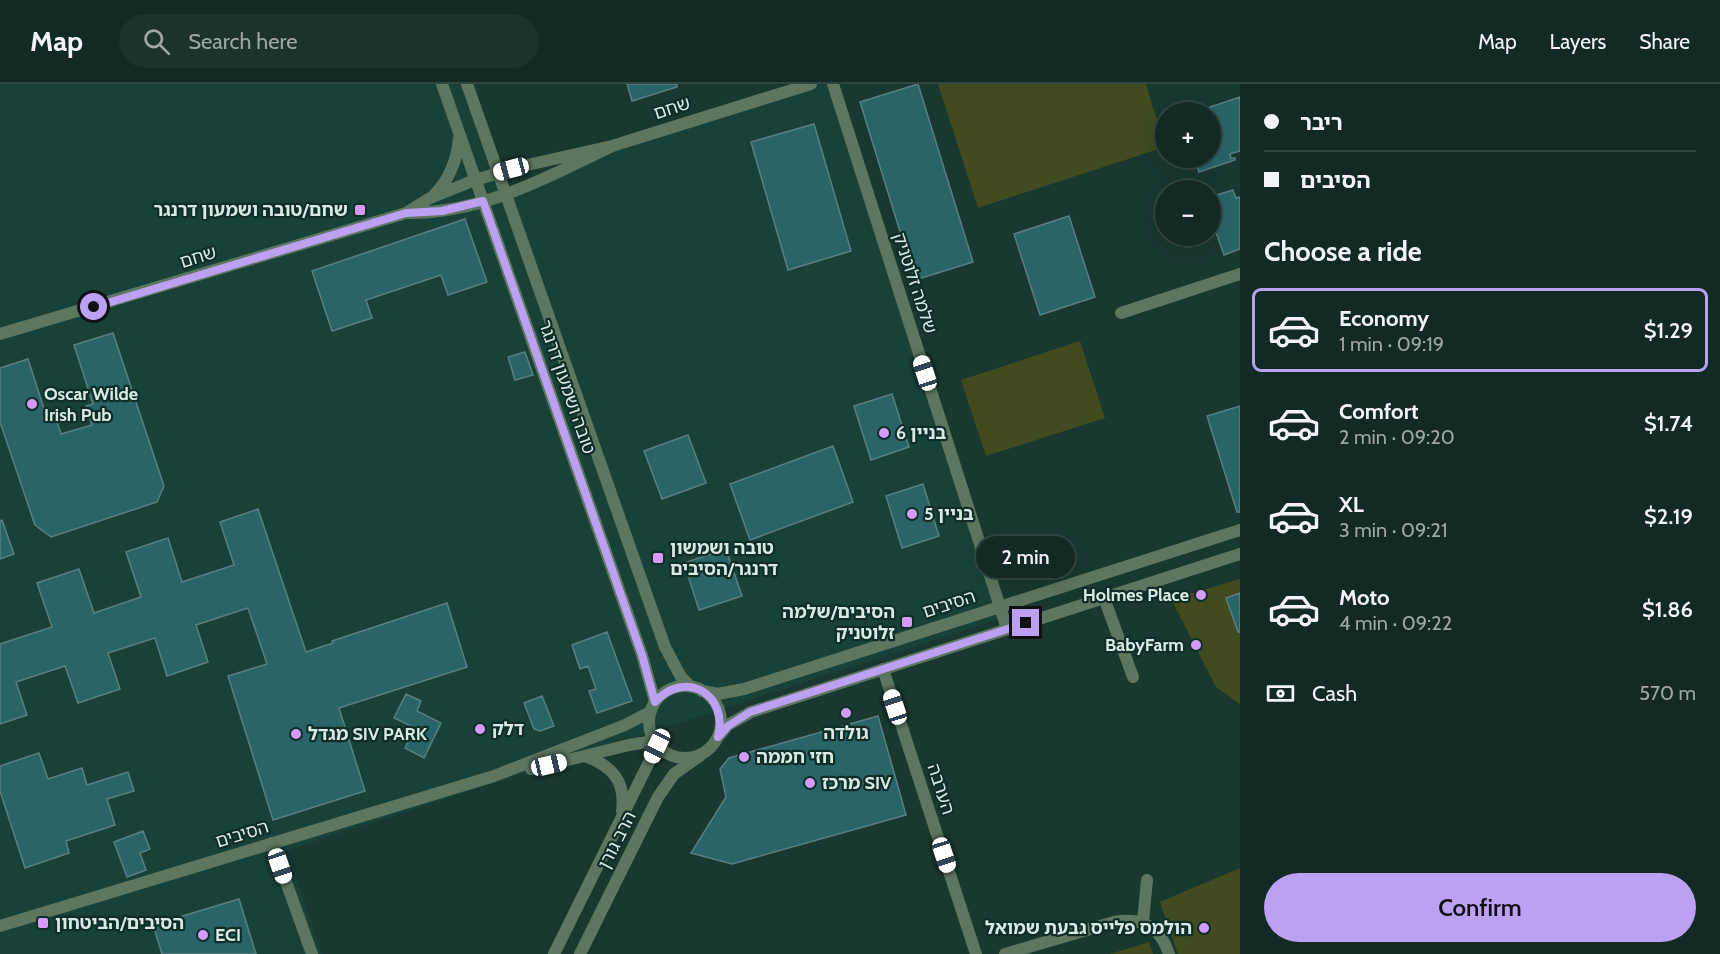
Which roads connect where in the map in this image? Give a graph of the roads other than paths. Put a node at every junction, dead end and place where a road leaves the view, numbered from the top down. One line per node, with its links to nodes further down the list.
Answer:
1 (442, 84): 5 (street, טובה ושמעון דרנגר)
2 (467, 84): 7 (street, טובה ושמעון דרנגר)
3 (811, 84): 6 (street, שחם)
4 (833, 84): 19 (street, שלמה זלוטניק)
5 (459, 134): 8 (street, טובה ושמעון דרנגר); 10 (street)
6 (612, 146): 7 (street, שחם); 9 (street, שחם)
7 (498, 173): 8 (street, שחם); 9 (street, טובה ושמעון דרנגר)
8 (475, 180): 10 (street, שחם); 11 (street, טובה ושמעון דרנגר)
9 (506, 194): 11 (street, שחם); 23 (street, טובה ושמעון דרנגר)
10 (430, 198): 12 (street, שחם)
11 (483, 201): 12 (street, שחם); 24 (street, טובה ושמעון דרנגר)
12 (406, 213): 15 (street, שחם)
13 (1240, 274): 14 (street)
14 (1120, 313)
15 (0, 334)
16 (1240, 530): 19 (street, הסיבים)
17 (1240, 554): 18 (street)
18 (1104, 598): 20 (street); 22 (street)
19 (1000, 607): 20 (street, שלמה זלוטניק); 23 (street, הסיבים)
20 (1007, 629): 21 (street)
21 (883, 669): 25 (street); 38 (street, הערבה)
22 (1133, 676)
23 (696, 689): 24 (street); 25 (street)
24 (652, 707): 26 (street); 29 (street, הסיבים)
25 (718, 737): 27 (street)
26 (655, 743): 27 (street); 28 (street, הסיבים); 30 (street, הרב גורן)
27 (701, 755): 37 (street, הרב גורן)
28 (584, 756): 29 (street, הסיבים); 30 (street)
29 (494, 776): 31 (street, הסיבים)
30 (621, 819): 36 (street, הרב גורן)
31 (272, 843): 34 (street, הסיבים); 35 (street)
32 (1147, 880): 33 (street)
33 (1143, 921): 39 (street); 40 (street)
34 (0, 926)
35 (312, 954)
36 (554, 954)
37 (580, 954)
38 (976, 954)
39 (1005, 954)
40 (1169, 954)

